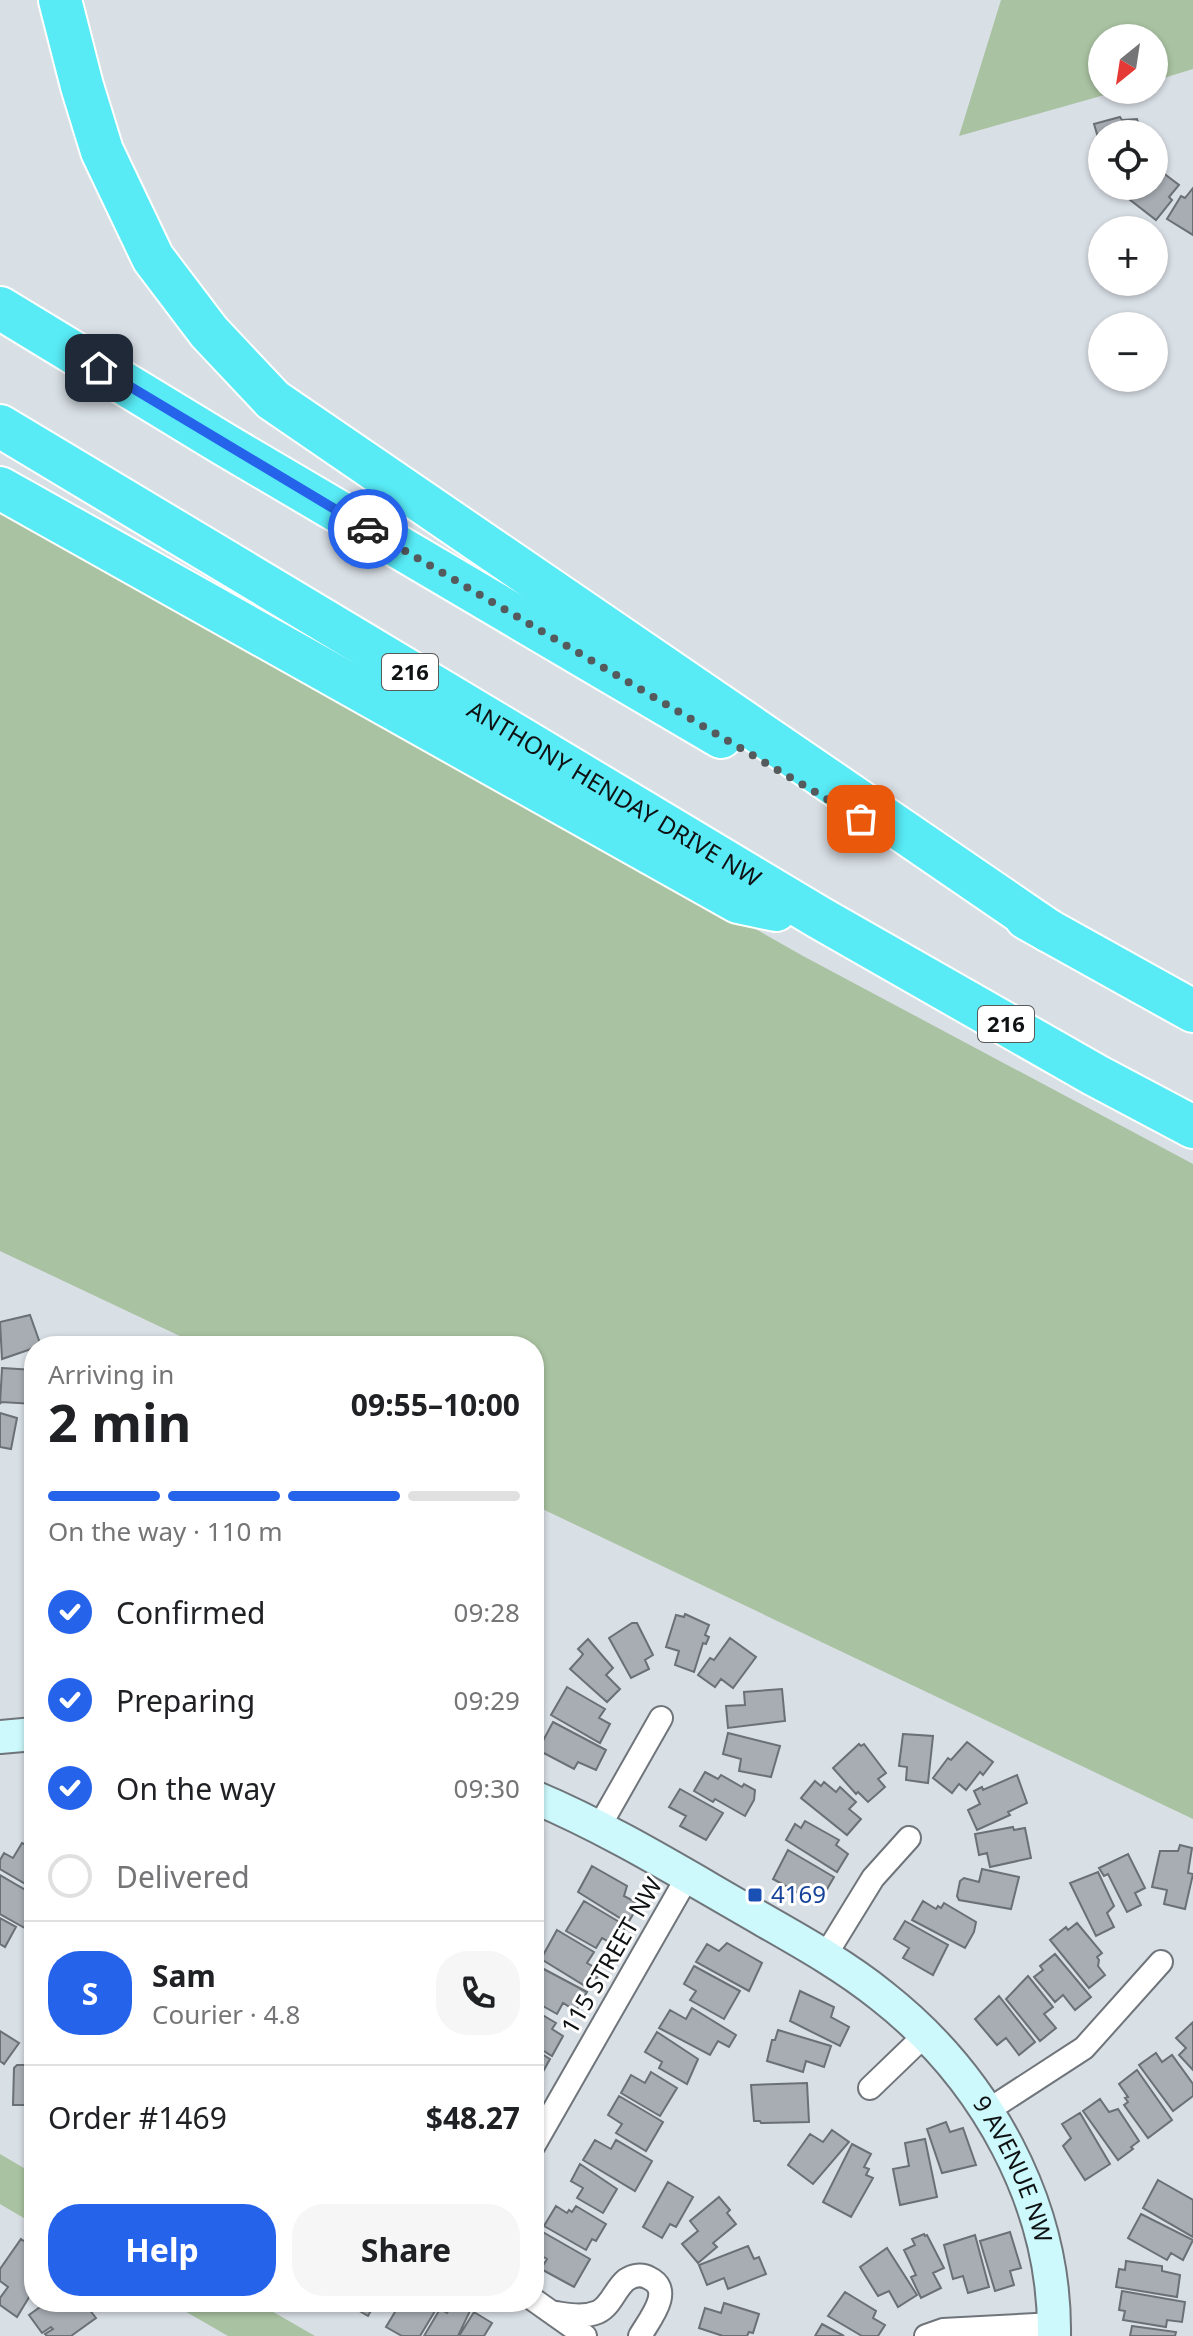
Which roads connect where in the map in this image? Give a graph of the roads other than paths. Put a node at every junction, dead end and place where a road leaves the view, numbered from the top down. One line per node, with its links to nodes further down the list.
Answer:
1 (60, 0): 6 (highway)
2 (0, 308): 6 (highway)
3 (0, 426): 5 (highway, ANTHONY HENDAY DRIVE NW / 216)
4 (0, 488): 5 (highway)
5 (820, 918): 8 (highway, ANTHONY HENDAY DRIVE NW / 216)
6 (1049, 931): 7 (highway)
7 (1193, 1011)
8 (1193, 1127)
9 (661, 1718): 13 (street)
10 (24, 1735): 11 (street)
11 (0, 1737)
12 (544, 1802): 13 (street, 9 AVENUE NW)
13 (599, 1827): 15 (street, 9 AVENUE NW)
14 (909, 1838): 16 (street)
15 (688, 1876): 16 (street, 9 AVENUE NW); 21 (street, 115 STREET NW)
16 (825, 1956): 18 (street, 9 AVENUE NW)
17 (1161, 1962): 20 (street)
18 (925, 2035): 19 (street); 20 (street, 9 AVENUE NW)
19 (870, 2088)
20 (987, 2111): 24 (street, 9 AVENUE NW)
21 (544, 2128)
22 (544, 2306): 23 (street)
23 (555, 2313): 25 (street); 26 (street)
24 (1054, 2330): 27 (street)
25 (585, 2336)
26 (640, 2336)
27 (926, 2336)

